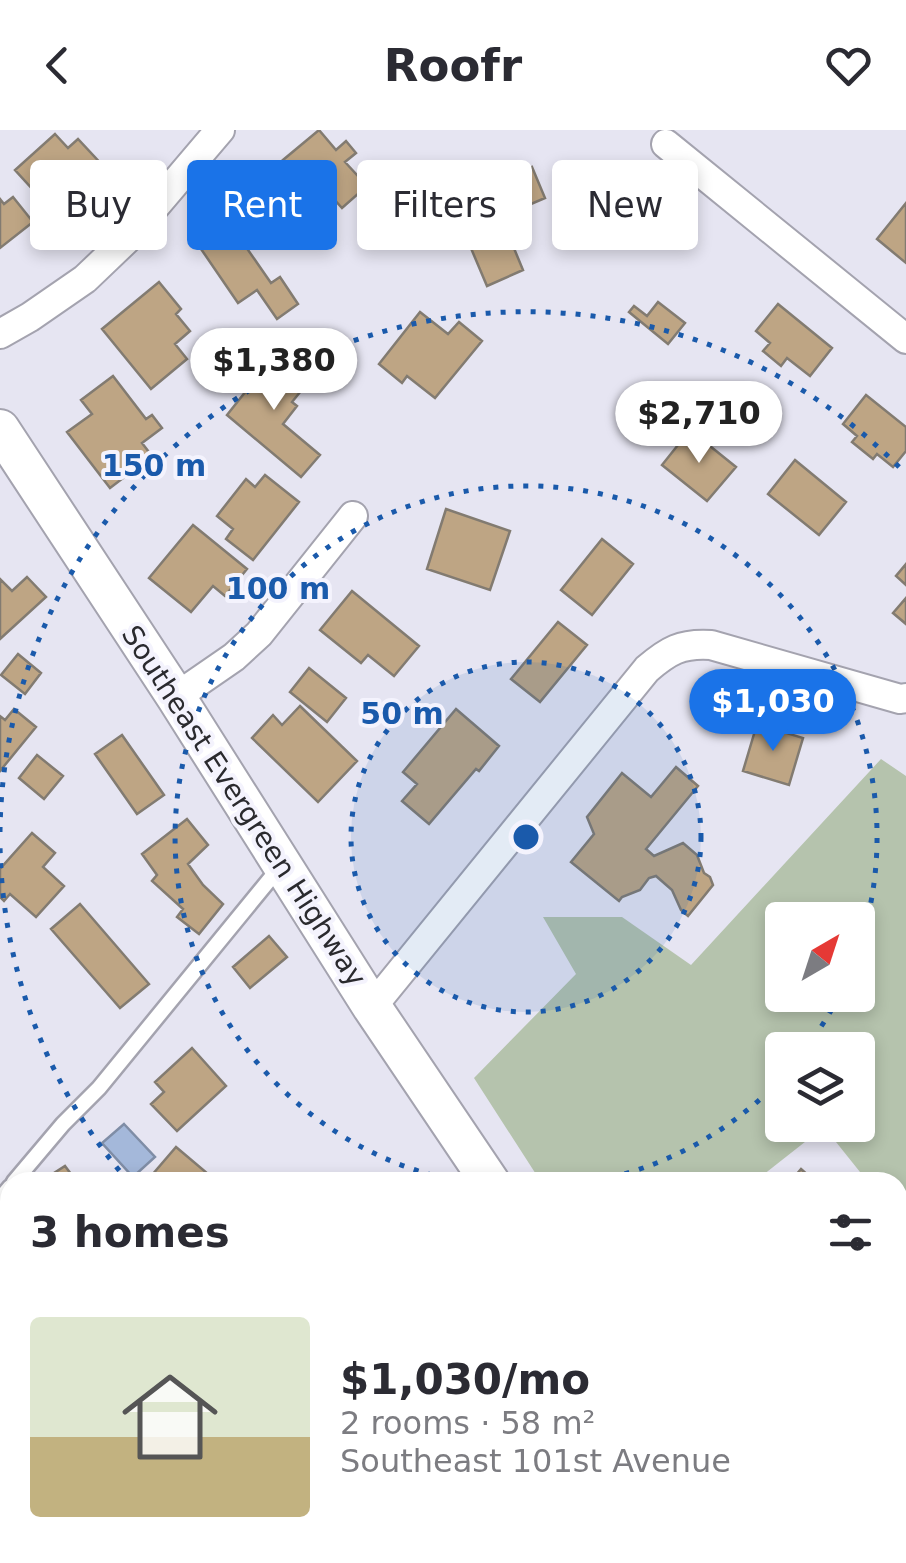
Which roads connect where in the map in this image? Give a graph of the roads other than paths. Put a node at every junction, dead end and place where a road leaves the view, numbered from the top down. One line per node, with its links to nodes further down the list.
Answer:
1 (220, 130): 3 (street)
2 (666, 144): 4 (street)
3 (0, 334)
4 (906, 339)
5 (0, 429): 7 (street, Southeast Evergreen Highway)
6 (354, 516): 7 (street)
7 (176, 697): 9 (street, Southeast Evergreen Highway)
8 (906, 698): 10 (street)
9 (283, 863): 10 (street, Southeast Evergreen Highway); 11 (lane)
10 (372, 1007): 12 (street, Southeast Evergreen Highway)
11 (23, 1172)
12 (483, 1172)

